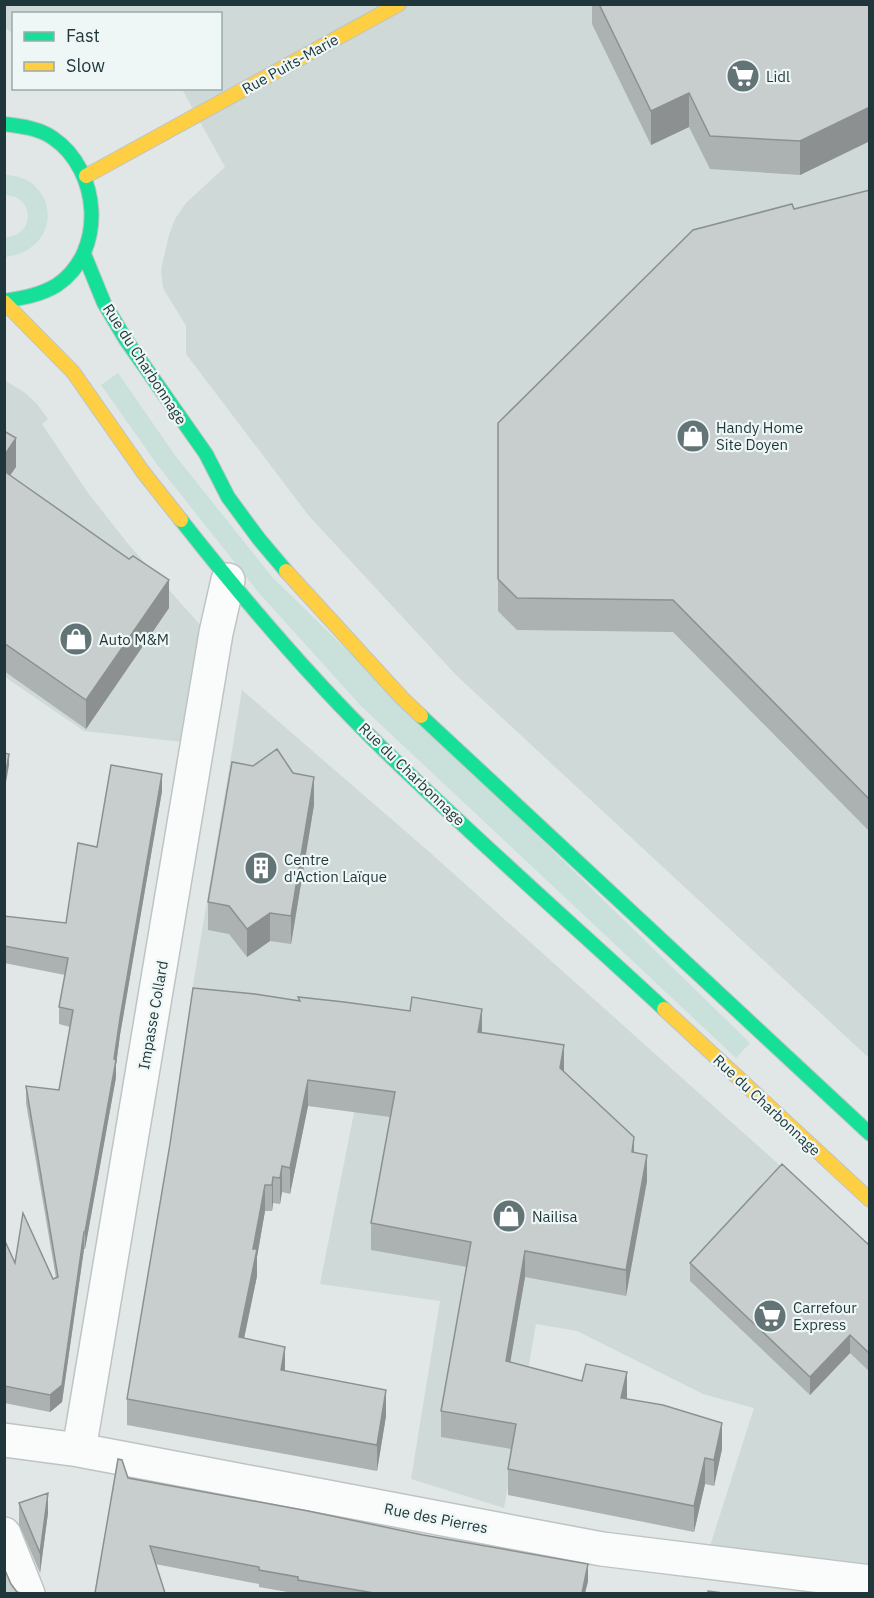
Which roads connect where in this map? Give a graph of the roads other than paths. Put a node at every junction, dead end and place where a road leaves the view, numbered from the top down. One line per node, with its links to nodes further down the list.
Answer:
1 (399, 4): 3 (main road, Rue Puits-Marie)
2 (4, 124): 3 (main road, Rue du Charbonnage)
3 (86, 176): 4 (main road, Rue du Charbonnage)
4 (84, 254): 5 (main road, Rue du Charbonnage); 7 (main road, Rue du Charbonnage)
5 (4, 301): 6 (main road, Rue du Charbonnage)
6 (228, 580): 8 (main road, Rue du Charbonnage); 10 (street, Impasse Collard)
7 (870, 1134)
8 (870, 1200)
9 (4, 1440): 10 (street, Rue des Pierres)
10 (79, 1450): 12 (street, Rue des Pierres)
11 (4, 1534): 13 (street)
12 (870, 1582)
13 (27, 1593)

